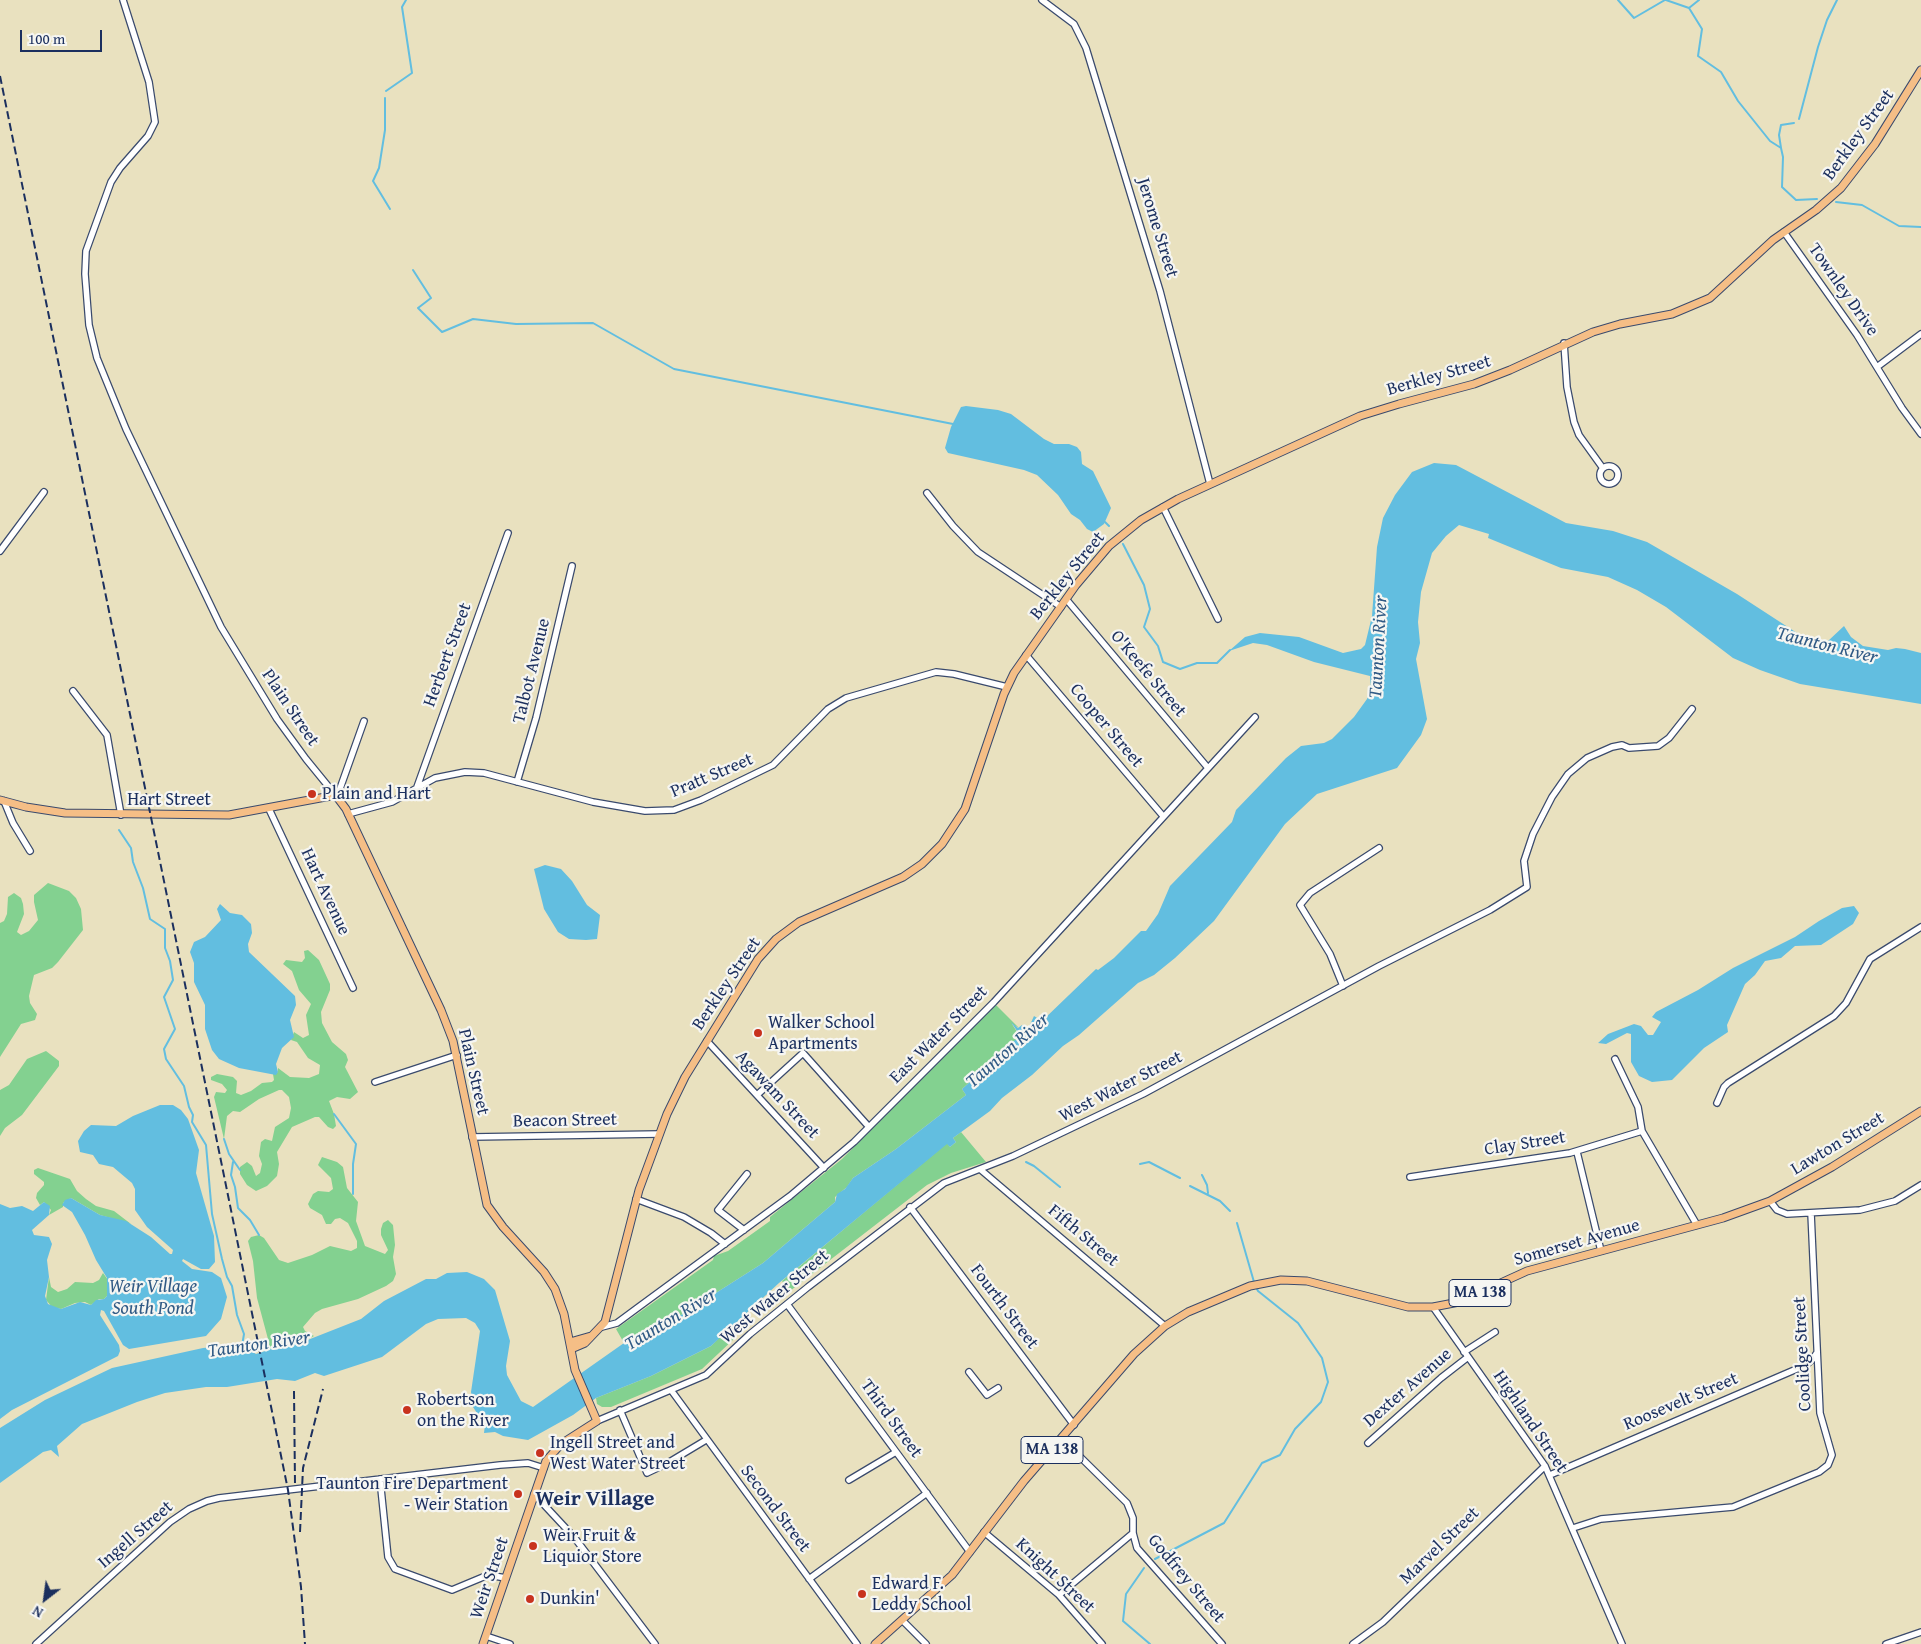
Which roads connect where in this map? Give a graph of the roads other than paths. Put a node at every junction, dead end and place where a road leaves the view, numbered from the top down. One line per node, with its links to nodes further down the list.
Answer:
1 (123, 0): 29 (street, Plain Street)
2 (1042, 0): 10 (street, Jerome Street)
3 (1921, 70): 4 (main road, Berkley Street)
4 (1784, 232): 6 (main road, Berkley Street); 7 (street, Townley Drive)
5 (1921, 334): 7 (street)
6 (1564, 343): 9 (street); 10 (main road, Berkley Street)
7 (1877, 367): 8 (street, Townley Drive)
8 (1921, 434)
9 (1602, 467)
10 (1210, 484): 13 (main road, Berkley Street)
11 (44, 492): 15 (street)
12 (928, 493): 18 (street)
13 (1163, 507): 17 (main road, Berkley Street); 19 (street)
14 (508, 532): 28 (street, Herbert Street)
15 (0, 551)
16 (572, 566): 27 (street, Talbot Avenue)
17 (1066, 600): 18 (main road, Berkley Street); 26 (street, O'Keefe Street)
18 (1061, 606): 20 (main road, Berkley Street)
19 (1218, 619)
20 (1026, 655): 21 (main road, Berkley Street); 34 (street, Cooper Street)
21 (1007, 687): 27 (street, Pratt Street); 40 (main road, Berkley Street)
22 (73, 692): 33 (street)
23 (1692, 709): 38 (street, West Water Street)
24 (1255, 717): 26 (street, East Water Street)
25 (364, 721): 29 (street)
26 (1208, 768): 34 (street, East Water Street)
27 (516, 782): 28 (street, Pratt Street)
28 (417, 787): 32 (street, Pratt Street)
29 (337, 797): 31 (main road, Hart Street); 32 (main road, Plain Street)
30 (2, 800): 33 (main road, Hart Street); 36 (street)
31 (269, 809): 33 (main road, Hart Street); 39 (street, Hart Avenue)
32 (348, 814): 41 (main road, Plain Street)
33 (121, 815)
34 (1163, 816): 47 (street, East Water Street)
35 (1379, 848): 38 (street)
36 (30, 850)
37 (1921, 927): 45 (street)
38 (1343, 986): 53 (street, West Water Street)
39 (353, 988)
40 (707, 1041): 44 (street, Agawam Street); 49 (main road, Berkley Street)
41 (457, 1055): 43 (street); 50 (main road, Plain Street)
42 (1614, 1059): 48 (street)
43 (375, 1082)
44 (757, 1096): 47 (street); 52 (street, Agawam Street)
45 (1717, 1103)
46 (1921, 1111): 58 (main road, Lawton Street / MA 138)
47 (869, 1127): 52 (street, East Water Street)
48 (1642, 1131): 51 (street, Clay Street); 61 (street)
49 (659, 1134): 50 (street, Beacon Street); 57 (main road, Berkley Street)
50 (472, 1137): 70 (main road, Plain Street)
51 (1577, 1152): 55 (street, Clay Street); 64 (street)
52 (824, 1168): 62 (street, East Water Street)
53 (981, 1170): 59 (street, West Water Street); 67 (street, Fifth Street)
54 (747, 1174): 62 (street)
55 (1410, 1177)
56 (1921, 1185): 60 (street)
57 (636, 1199): 63 (street); 68 (main road, Berkley Street)
58 (1770, 1201): 60 (street); 61 (main road, Somerset Avenue / MA 138)
59 (910, 1207): 65 (street, West Water Street); 78 (street, Fourth Street)
60 (1811, 1213): 71 (street, Coolidge Street)
61 (1697, 1225): 64 (main road, Somerset Avenue / MA 138)
62 (744, 1230): 63 (street, East Water Street)
63 (724, 1244): 68 (street, East Water Street)
64 (1601, 1251): 66 (main road, Somerset Avenue / MA 138)
65 (787, 1304): 75 (street, West Water Street); 82 (street, Third Street)
66 (1433, 1307): 67 (main road, Somerset Avenue / MA 138); 72 (street, Highland Street)
67 (1165, 1326): 78 (main road, Somerset Avenue / MA 138)
68 (602, 1327): 70 (main road, Berkley Street)
69 (1495, 1332): 72 (street, Dexter Avenue)
70 (570, 1345): 77 (main road, Plain Street)
71 (1817, 1349): 85 (street, Roosevelt Street); 90 (street, Coolidge Street)
72 (1466, 1354): 81 (street, Dexter Avenue); 83 (street, Highland Street)
73 (969, 1372): 74 (street)
74 (998, 1388)
75 (671, 1390): 76 (street, West Water Street); 80 (street, Second Street)
76 (620, 1410): 77 (street, West Water Street); 80 (street)
77 (597, 1420): 84 (main road, West Water Street)
78 (1074, 1425): 79 (main road, Somerset Avenue / MA 138)
79 (1062, 1439): 91 (main road, Somerset Avenue / MA 138); 92 (street, Godfrey Street)
80 (706, 1440): 95 (street, Second Street)
81 (1368, 1443)
82 (896, 1452): 87 (street); 88 (street, Third Street)
83 (1545, 1466): 85 (street, Highland Street); 109 (street, Marvel Street)
84 (544, 1468): 86 (street, Ingell Street); 89 (main road, West Water Street)
85 (1550, 1475): 90 (street, Highland Street)
86 (380, 1479): 94 (street); 100 (street, Ingell Street)
87 (849, 1480)
88 (926, 1493): 93 (street, Third Street); 95 (street)
89 (534, 1494): 94 (main road, Weir Street); 103 (street)
90 (1573, 1528): 110 (street, Highland Street)
91 (984, 1532): 93 (main road, Somerset Avenue / MA 138); 96 (street, Knight Street)
92 (1133, 1533): 96 (street); 108 (street, Godfrey Street)
93 (970, 1552): 97 (main road, Somerset Avenue / MA 138)
94 (506, 1578): 99 (main road, Weir Street)
95 (809, 1578): 104 (street, Second Street)
96 (1059, 1595): 107 (street, Knight Street)
97 (902, 1620): 105 (main road, Somerset Avenue / MA 138); 106 (street)
98 (1921, 1632): 111 (street)
99 (486, 1636): 101 (main road, Weir Street); 102 (street)
100 (36, 1644)
101 (483, 1644)
102 (510, 1644)
103 (656, 1644)
104 (857, 1644)
105 (875, 1644)
106 (926, 1644)
107 (1102, 1644)
108 (1222, 1644)
109 (1353, 1644)
110 (1622, 1644)
111 (1886, 1644)

